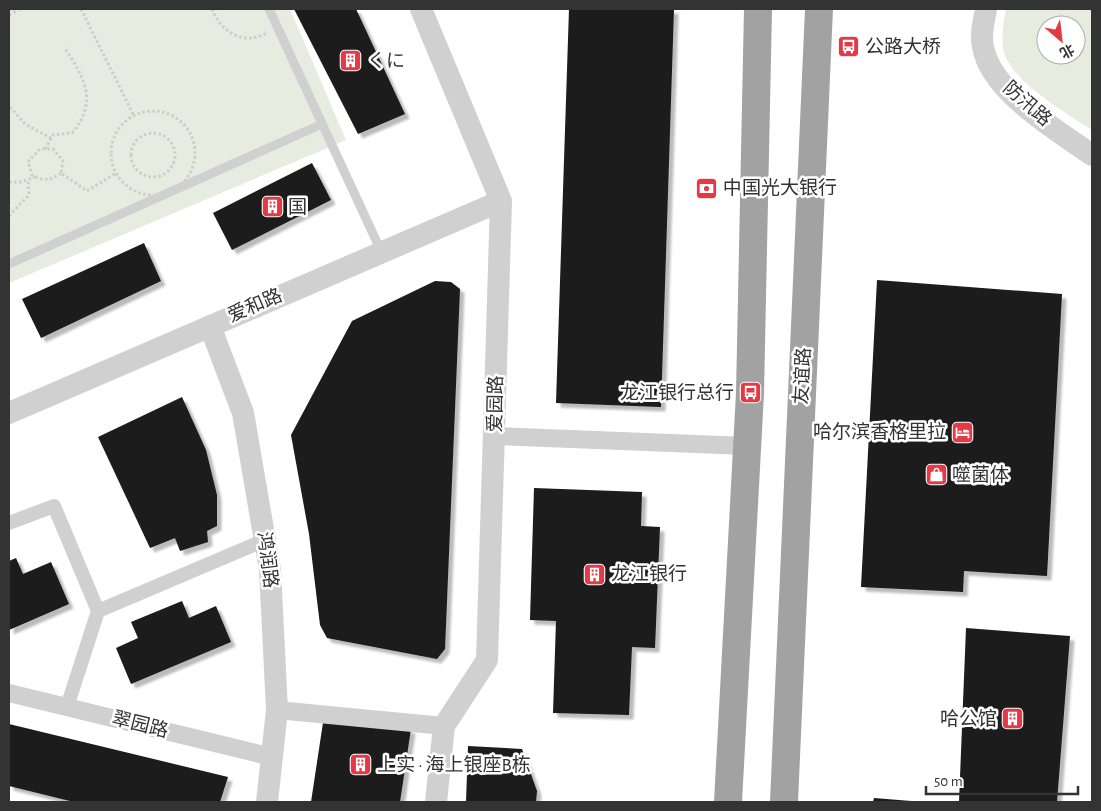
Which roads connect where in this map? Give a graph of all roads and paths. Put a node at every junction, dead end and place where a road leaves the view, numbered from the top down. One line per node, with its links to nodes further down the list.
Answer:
1 (20, 9): 9 (path)
2 (81, 9): 13 (path)
3 (212, 9): 10 (path)
4 (269, 9): 10 (lane)
5 (420, 9): 25 (street, 爱园路)
6 (758, 9): 32 (highway)
7 (819, 9): 44 (highway, 友谊路)
8 (986, 9): 17 (street, 防汛路)
9 (9, 15)
10 (276, 26): 14 (lane)
11 (64, 47): 15 (path)
12 (10, 107): 15 (path)
13 (134, 116): 19 (path); 24 (path)
14 (322, 124): 24 (lane); 27 (lane)
15 (51, 138): 16 (path)
16 (45, 149): 18 (path); 21 (path)
17 (1092, 155)
18 (61, 173): 19 (path); 21 (path)
19 (116, 173): 24 (path)
20 (140, 174): 20 (path)
21 (36, 177): 22 (path)
22 (28, 180): 23 (path); 26 (path)
23 (9, 182)
24 (176, 188): 28 (lane)
25 (501, 200): 27 (street, 爱和路); 31 (street, 爱园路)
26 (9, 216)
27 (381, 252): 29 (street, 爱和路)
28 (9, 264)
29 (210, 326): 30 (street, 爱和路); 34 (street, 鸿润路)
30 (9, 413)
31 (495, 436): 32 (street); 39 (street, 爱园路)
32 (746, 446): 43 (highway)
33 (9, 523): 35 (street)
34 (265, 540): 35 (street); 38 (street, 鸿润路)
35 (98, 611): 37 (street)
36 (9, 693): 37 (street, 翠园路)
37 (67, 707): 40 (street, 翠园路)
38 (277, 710): 39 (street); 40 (street, 鸿润路)
39 (444, 726): 42 (street, 爱园路)
40 (272, 757): 41 (street, 鸿润路)
41 (267, 802)
42 (436, 802)
43 (728, 802)
44 (784, 802)

